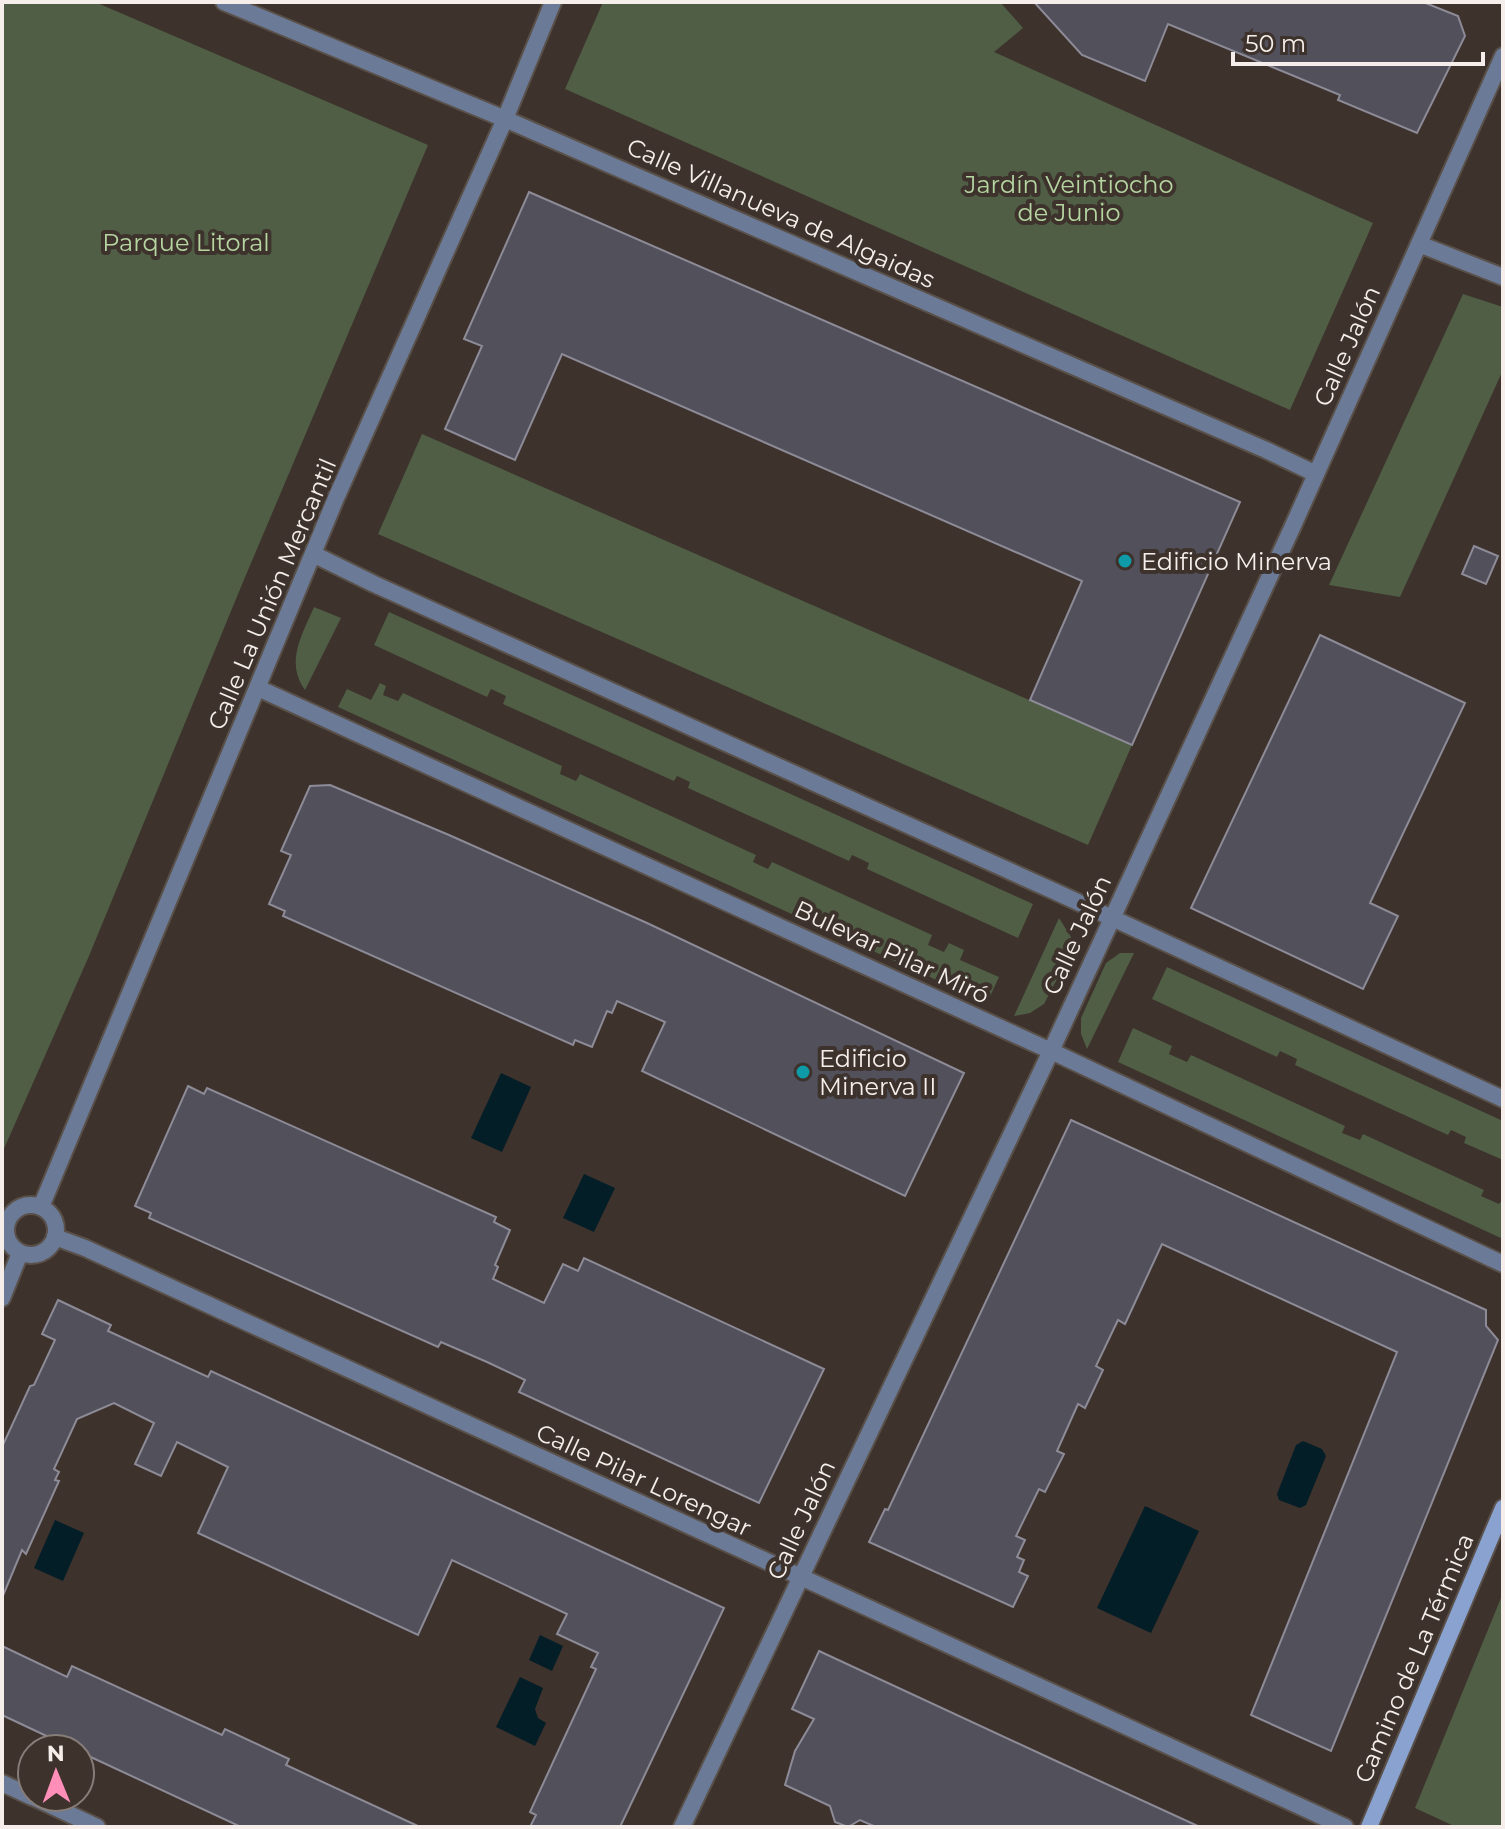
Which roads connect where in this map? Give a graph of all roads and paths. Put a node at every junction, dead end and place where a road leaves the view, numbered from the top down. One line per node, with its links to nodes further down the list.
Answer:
1 (224, 2): 4 (street, Calle Villanueva de Algaidas)
2 (553, 2): 4 (street, Calle La Unión Mercantil)
3 (1503, 56): 5 (street, Calle Jalón)
4 (505, 119): 7 (street, Calle Villanueva de Algaidas); 8 (street, Calle La Unión Mercantil)
5 (1419, 244): 6 (street); 7 (street, Calle Jalón)
6 (1503, 277)
7 (1316, 474): 10 (street, Calle Jalón)
8 (313, 554): 9 (street, Calle La Unión Mercantil); 10 (street)
9 (258, 688): 11 (street, Bulevar Pilar Miró); 13 (street, Calle La Unión Mercantil)
10 (1111, 917): 11 (street, Calle Jalón); 12 (street)
11 (1051, 1051): 17 (street, Bulevar Pilar Miró); 20 (street, Calle Jalón)
12 (1503, 1099)
13 (41, 1207): 14 (street); 15 (street)
14 (5, 1215): 16 (street)
15 (55, 1237): 16 (street); 20 (street, Calle Pilar Lorengar)
16 (20, 1253): 18 (street)
17 (1503, 1264)
18 (2, 1298)
19 (1503, 1508): 25 (main road, Camino de La Térmica)
20 (801, 1577): 23 (street, Calle Jalón); 24 (street, Calle Pilar Lorengar)
21 (67, 1813): 22 (street)
22 (97, 1827)
23 (682, 1827)
24 (1345, 1827)
25 (1369, 1827)

